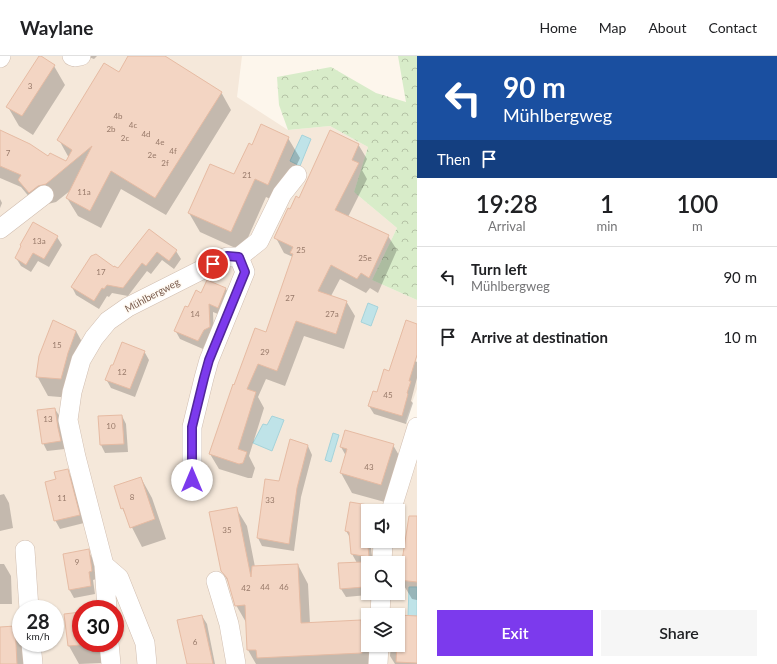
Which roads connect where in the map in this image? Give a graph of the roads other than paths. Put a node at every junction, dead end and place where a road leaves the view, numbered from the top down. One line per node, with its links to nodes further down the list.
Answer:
1 (72, 56): 2 (street)
2 (81, 56)
3 (297, 175): 6 (street)
4 (44, 196): 5 (street)
5 (0, 229)
6 (239, 257): 8 (street); 11 (street, Mühlbergweg)
7 (417, 427): 9 (street)
8 (192, 480)
9 (393, 504)
10 (25, 550): 13 (street)
11 (104, 565): 14 (street, Mühlbergweg); 20 (street)
12 (216, 581): 21 (street)
13 (28, 600)
14 (106, 600)
15 (32, 652): 18 (street)
16 (110, 652): 19 (street)
17 (379, 652): 22 (street)
18 (33, 664)
19 (111, 664)
20 (147, 664)
21 (236, 664)
22 (378, 664)

